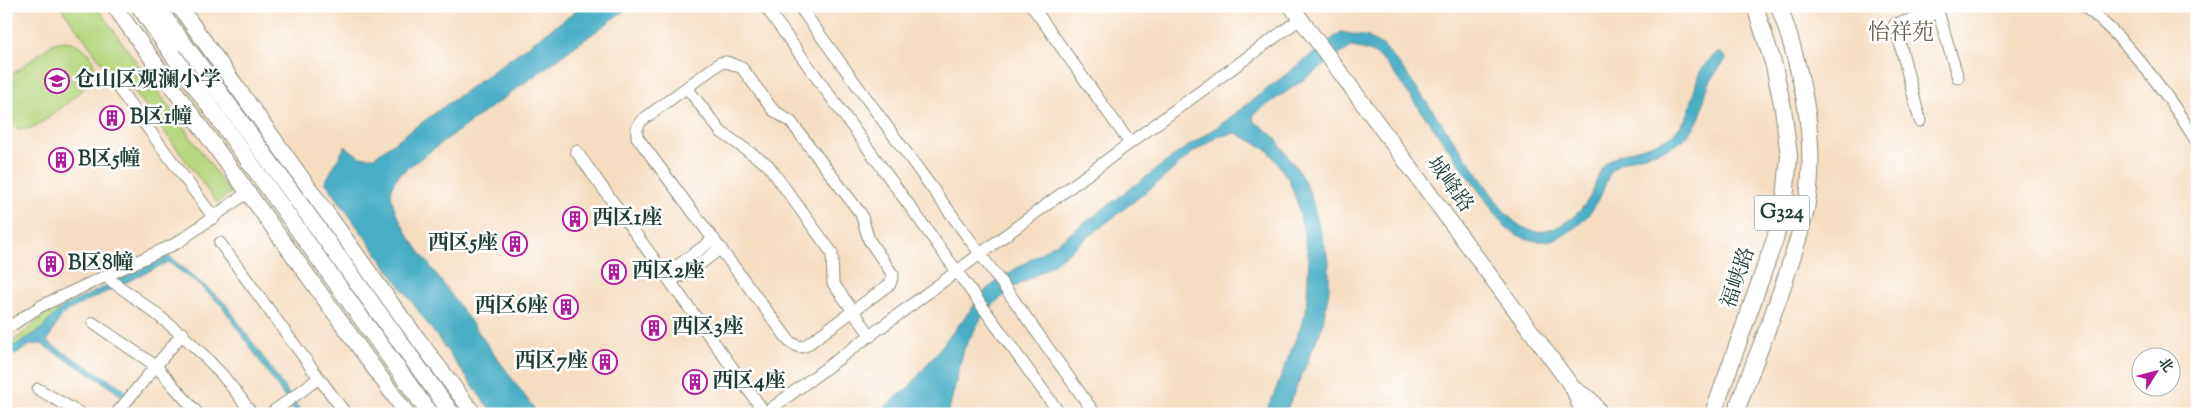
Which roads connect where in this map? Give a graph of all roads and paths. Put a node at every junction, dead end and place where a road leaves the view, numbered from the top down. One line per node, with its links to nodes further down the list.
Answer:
1 (114, 6): 21 (main road)
2 (139, 6): 52 (highway, bridge)
3 (156, 6): 53 (highway, bridge)
4 (765, 6): 29 (street)
5 (799, 6): 28 (street)
6 (1032, 6): 19 (street)
7 (1291, 6): 13 (main road, 城峰路)
8 (1755, 6): 43 (highway, 福峡路 / G324)
9 (1779, 6): 59 (highway, 福峡路 / G324)
10 (2084, 6): 18 (street)
11 (180, 8): 22 (main road)
12 (1937, 10): 14 (street); 17 (street)
13 (1300, 19): 19 (street); 41 (main road, 城峰路)
14 (1958, 78)
15 (116, 85): 23 (street)
16 (687, 88): 25 (street); 33 (street); 33 (street)
17 (1920, 121)
18 (2197, 142)
19 (1130, 143): 28 (street)
20 (576, 151): 30 (street)
21 (248, 192): 23 (street); 24 (main road)
22 (318, 199): 24 (main road); 32 (main road)
23 (214, 218): 31 (street)
24 (276, 230): 38 (main road)
25 (714, 239): 27 (street); 30 (street)
26 (220, 243): 40 (street)
27 (721, 248): 30 (street); 33 (street)
28 (980, 254): 29 (street); 56 (street)
29 (957, 271): 37 (street); 55 (street)
30 (669, 280): 44 (street)
31 (113, 282): 35 (street); 36 (street)
32 (394, 308): 38 (main road); 54 (main road)
33 (853, 311): 37 (street)
34 (93, 323): 39 (street)
35 (6, 329)
36 (183, 334): 39 (street); 48 (street)
37 (871, 336): 44 (street)
38 (363, 353): 51 (main road)
39 (156, 366): 46 (street); 47 (street)
40 (319, 378): 49 (street); 50 (street)
41 (1574, 388): 57 (main road, 城峰路); 58 (main road, 城峰路)
42 (38, 389): 45 (street)
43 (1718, 412)
44 (764, 413)
45 (81, 414)
46 (116, 414)
47 (198, 414)
48 (252, 414)
49 (270, 414)
50 (346, 414)
51 (407, 414)
52 (430, 414)
53 (452, 414)
54 (474, 414)
55 (1060, 414)
56 (1095, 414)
57 (1585, 414)
58 (1601, 414)
59 (1735, 414)

